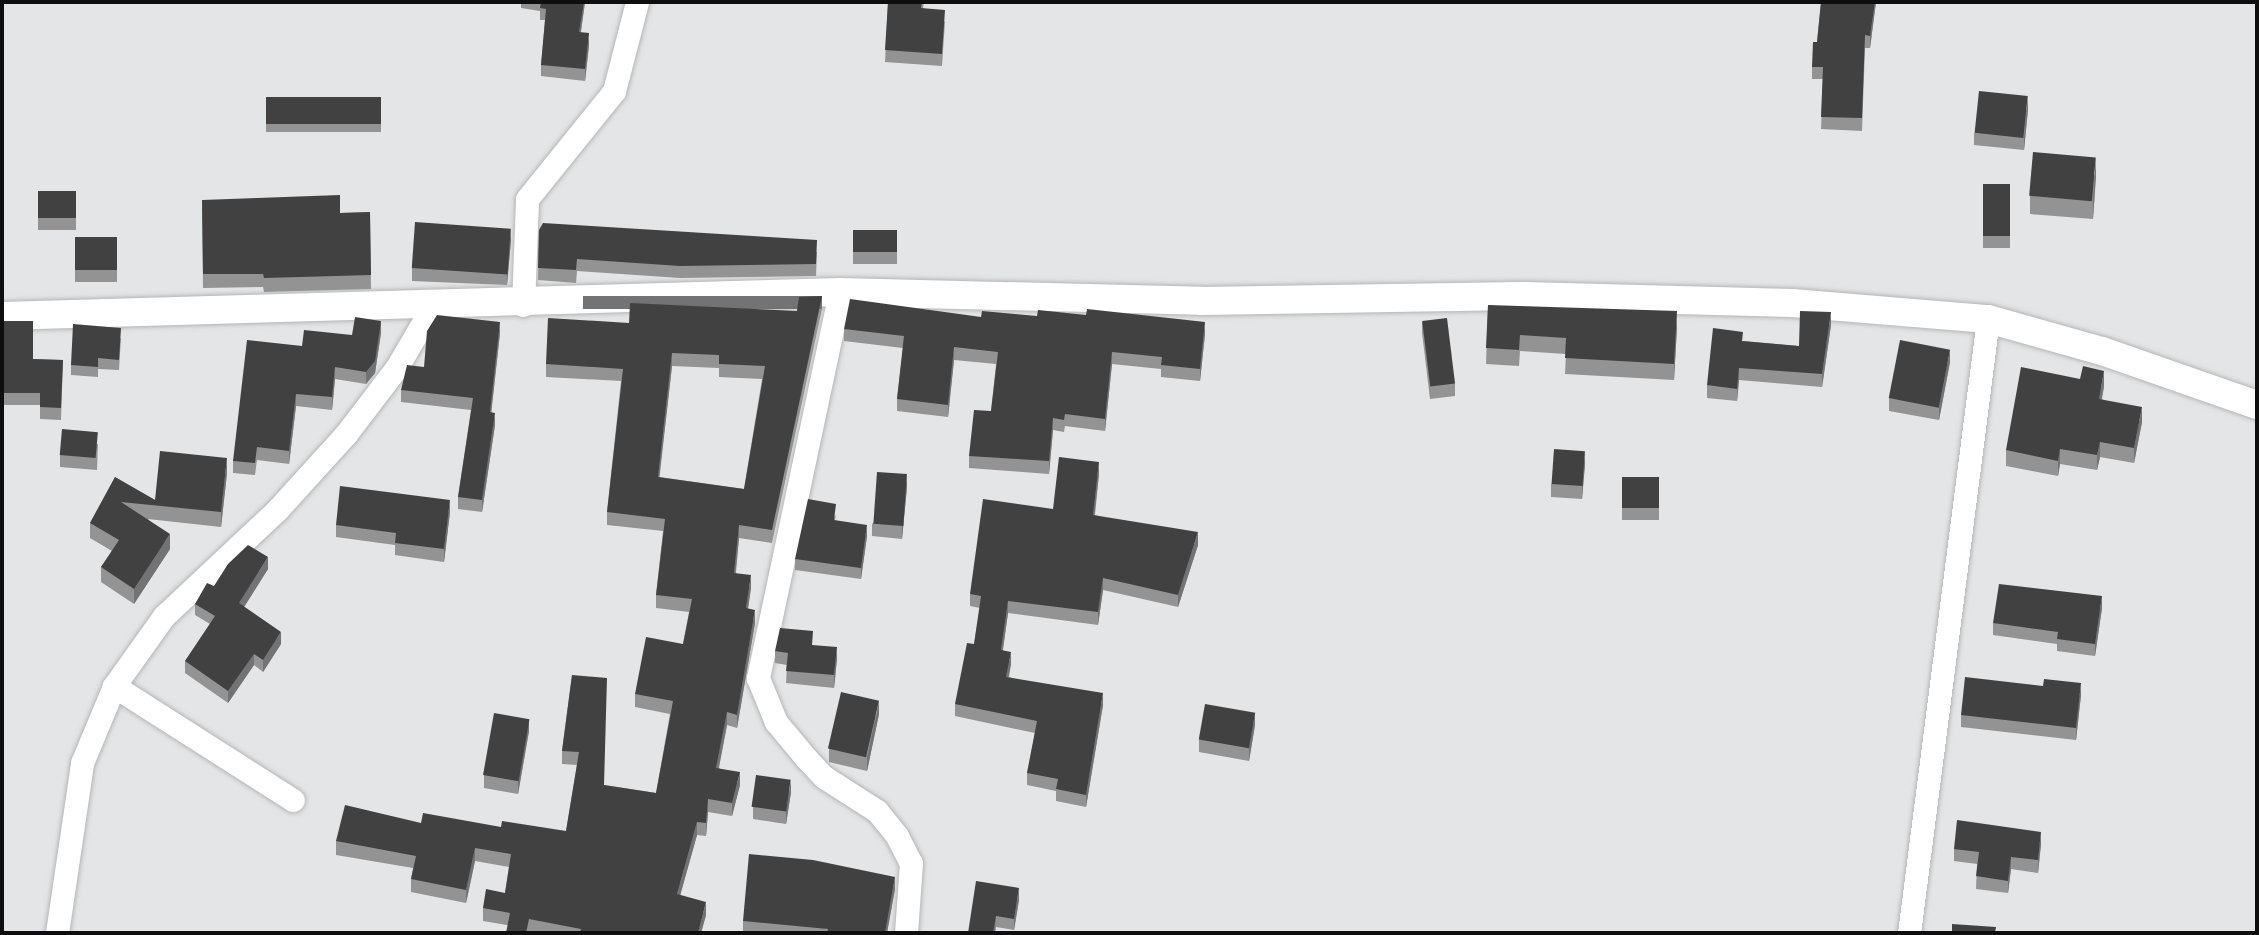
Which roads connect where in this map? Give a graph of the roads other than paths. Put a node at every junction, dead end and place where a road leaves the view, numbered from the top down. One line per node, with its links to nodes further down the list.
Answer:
1 (637, 2): 3 (street)
2 (840, 292): 3 (street); 6 (street); 11 (street)
3 (523, 305): 4 (street)
4 (432, 307): 5 (street); 8 (street)
5 (2, 316)
6 (1988, 319): 7 (street); 12 (street)
7 (2257, 405)
8 (114, 687): 9 (street); 10 (street)
9 (293, 800)
10 (57, 933)
11 (906, 933)
12 (1909, 933)

